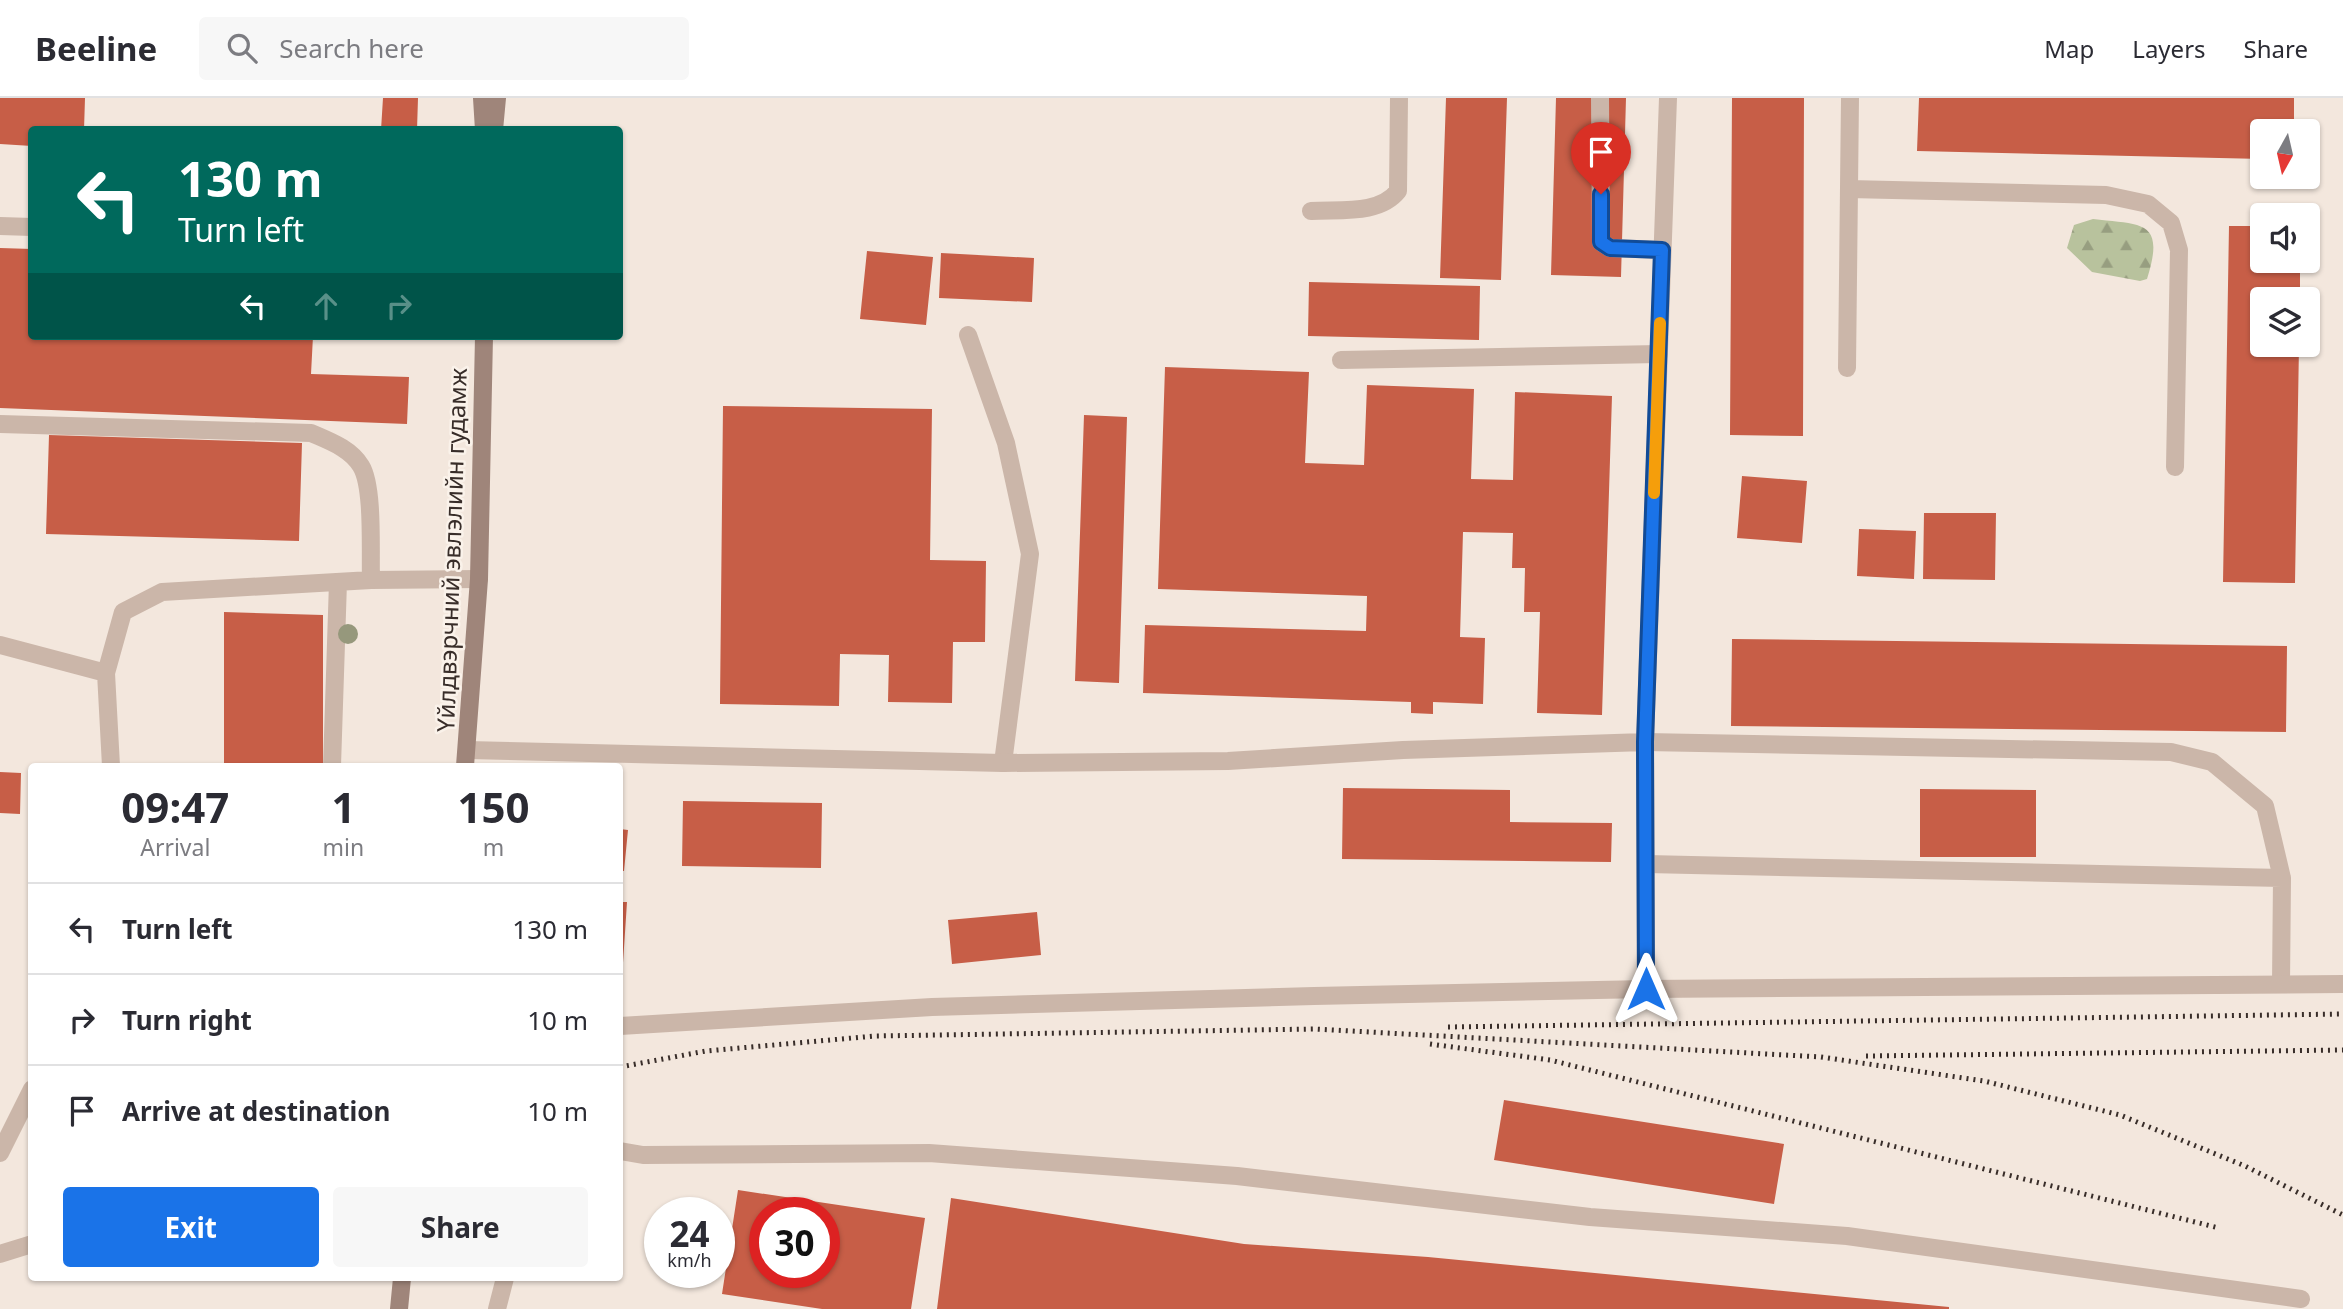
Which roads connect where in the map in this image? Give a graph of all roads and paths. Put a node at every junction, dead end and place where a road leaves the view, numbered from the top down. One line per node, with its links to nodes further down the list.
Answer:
1 (482, 98): 7 (main road)
2 (497, 98): 8 (main road)
3 (1399, 98): 10 (street)
4 (1600, 98): 13 (street)
5 (1668, 98): 13 (street)
6 (1850, 98): 9 (street)
7 (484, 126)
8 (494, 126)
9 (1849, 189): 18 (street); 20 (street)
10 (1311, 211)
11 (0, 226): 12 (street)
12 (28, 227)
13 (1662, 250): 16 (street)
14 (968, 335): 28 (street)
15 (484, 340): 21 (main road, Үйлдвэрчний эвлэлийн гудамж)
16 (1659, 354): 17 (street); 26 (street)
17 (1342, 360)
18 (1847, 368)
19 (0, 424): 22 (street)
20 (2175, 467)
21 (478, 579): 22 (street); 27 (main road, Үйлдвэрчний эвлэлийн гудамж)
22 (371, 580): 23 (street)
23 (338, 582): 25 (street); 30 (street)
24 (0, 645): 25 (street)
25 (106, 673): 29 (street)
26 (1645, 742): 28 (street); 31 (street); 32 (street)
27 (466, 758): 28 (street)
28 (1003, 762)
29 (111, 763)
30 (332, 763)
31 (1647, 864): 32 (street); 35 (street)
32 (2282, 878): 33 (street)
33 (2281, 984): 34 (street); 35 (street)
34 (2343, 984)
35 (1646, 989): 36 (street)
36 (623, 1026)
37 (28, 1097): 38 (street)
38 (0, 1153)
39 (623, 1154): 44 (street)
40 (28, 1245): 41 (street)
41 (0, 1254)
42 (402, 1281): 45 (main road)
43 (504, 1281): 46 (street)
44 (2301, 1299)
45 (399, 1309)
46 (497, 1309)

